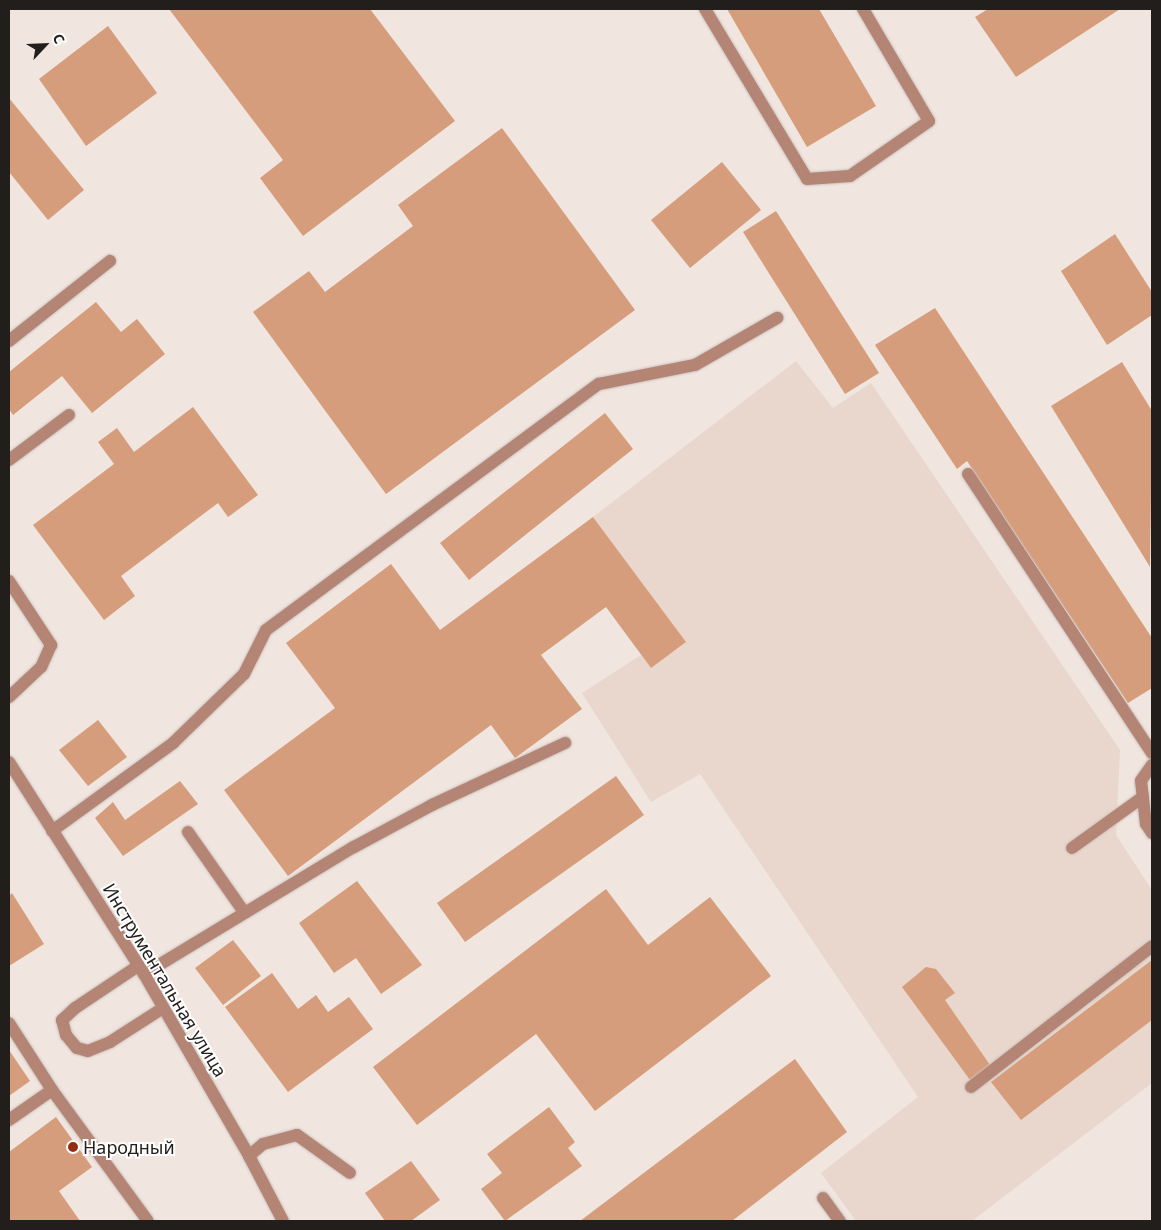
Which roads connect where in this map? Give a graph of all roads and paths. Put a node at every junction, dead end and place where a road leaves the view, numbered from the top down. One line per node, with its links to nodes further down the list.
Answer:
1 (705, 9): 2 (street)
2 (863, 9)
3 (110, 261): 5 (street)
4 (777, 318): 16 (street)
5 (9, 341)
6 (69, 415): 7 (street)
7 (9, 460)
8 (968, 474): 12 (street)
9 (9, 581): 10 (street)
10 (9, 697)
11 (565, 743): 20 (street)
12 (1152, 753)
13 (1152, 765): 15 (street)
14 (11, 771): 16 (street, Инструментальная улица)
15 (1143, 797): 18 (street); 19 (street)
16 (52, 831): 22 (street, Инструментальная улица)
17 (188, 832): 20 (street)
18 (1152, 833)
19 (1072, 848)
20 (244, 912): 22 (street)
21 (1152, 946): 25 (street)
22 (141, 970): 23 (street, Инструментальная улица); 23 (street)
23 (163, 1008): 28 (street, Инструментальная улица)
24 (9, 1023): 26 (street)
25 (972, 1087)
26 (52, 1090): 27 (street); 31 (street)
27 (9, 1120)
28 (249, 1156): 29 (street); 32 (street, Инструментальная улица)
29 (350, 1173)
30 (823, 1198): 33 (street)
31 (148, 1221)
32 (283, 1221)
33 (840, 1221)

